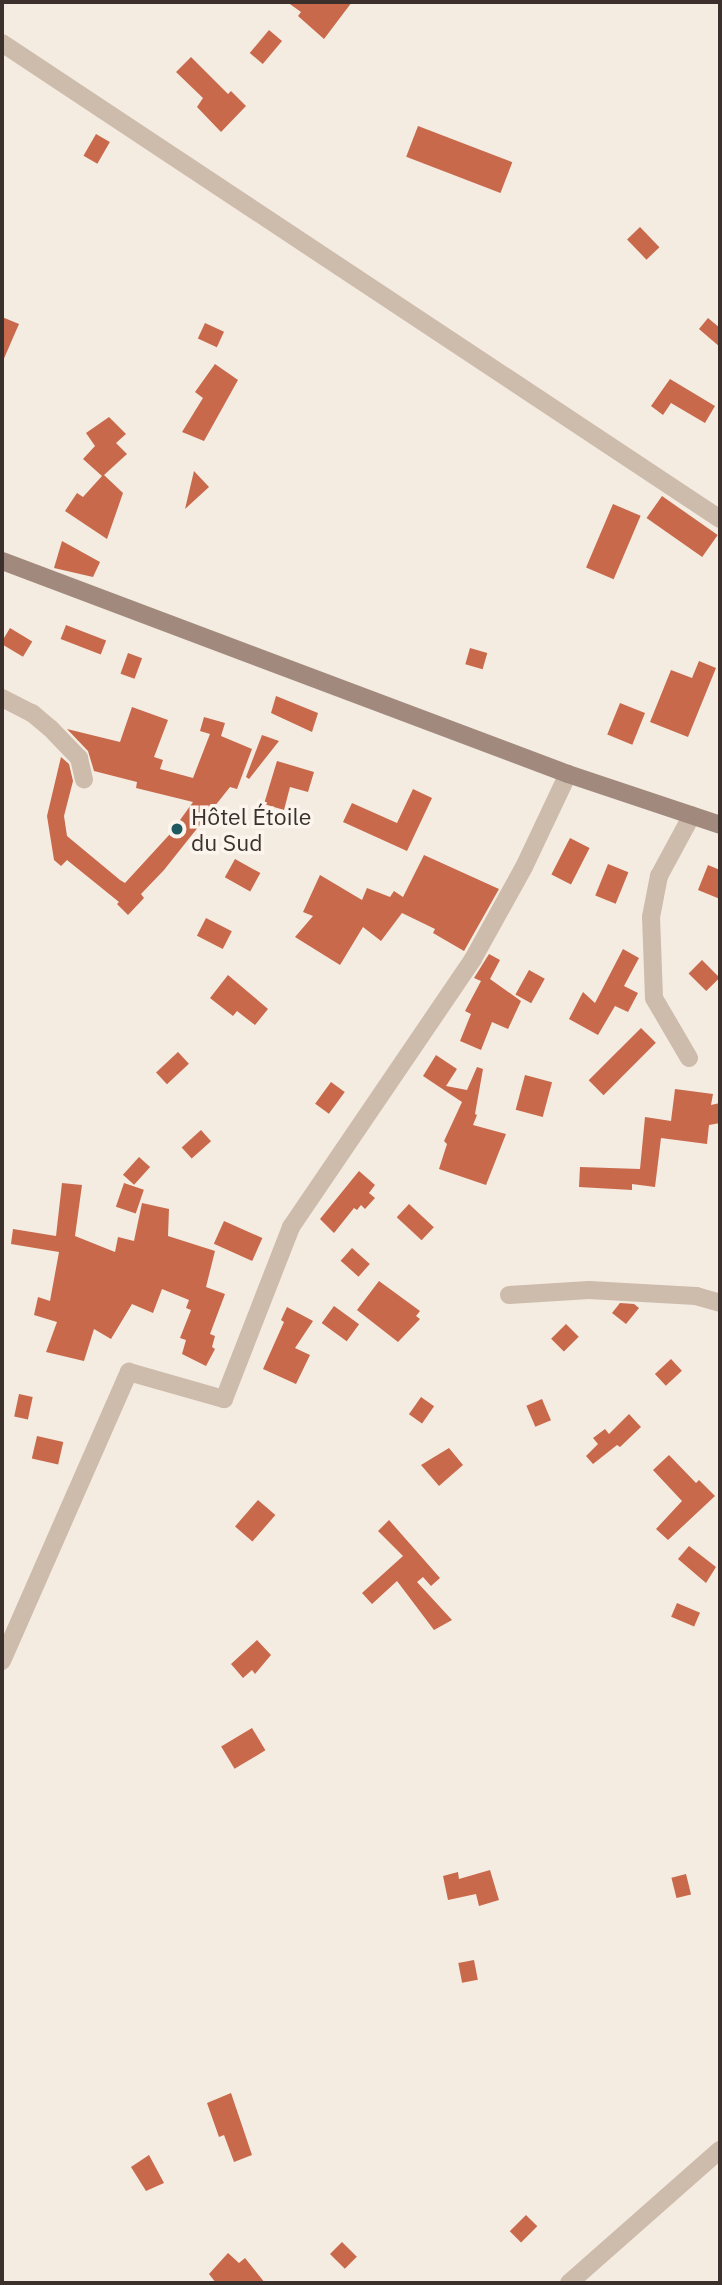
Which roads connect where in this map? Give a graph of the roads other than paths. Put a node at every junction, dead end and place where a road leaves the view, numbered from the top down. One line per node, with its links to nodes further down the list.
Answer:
1 (2, 43): 2 (street)
2 (720, 519)
3 (2, 561): 5 (main road)
4 (2, 698): 6 (street)
5 (568, 774): 7 (main road); 12 (street)
6 (85, 779)
7 (692, 815): 8 (main road); 9 (street)
8 (720, 825)
9 (689, 1058)
10 (509, 1295): 11 (street)
11 (720, 1303)
12 (2, 1661)
13 (720, 2150): 14 (street)
14 (569, 2283)

